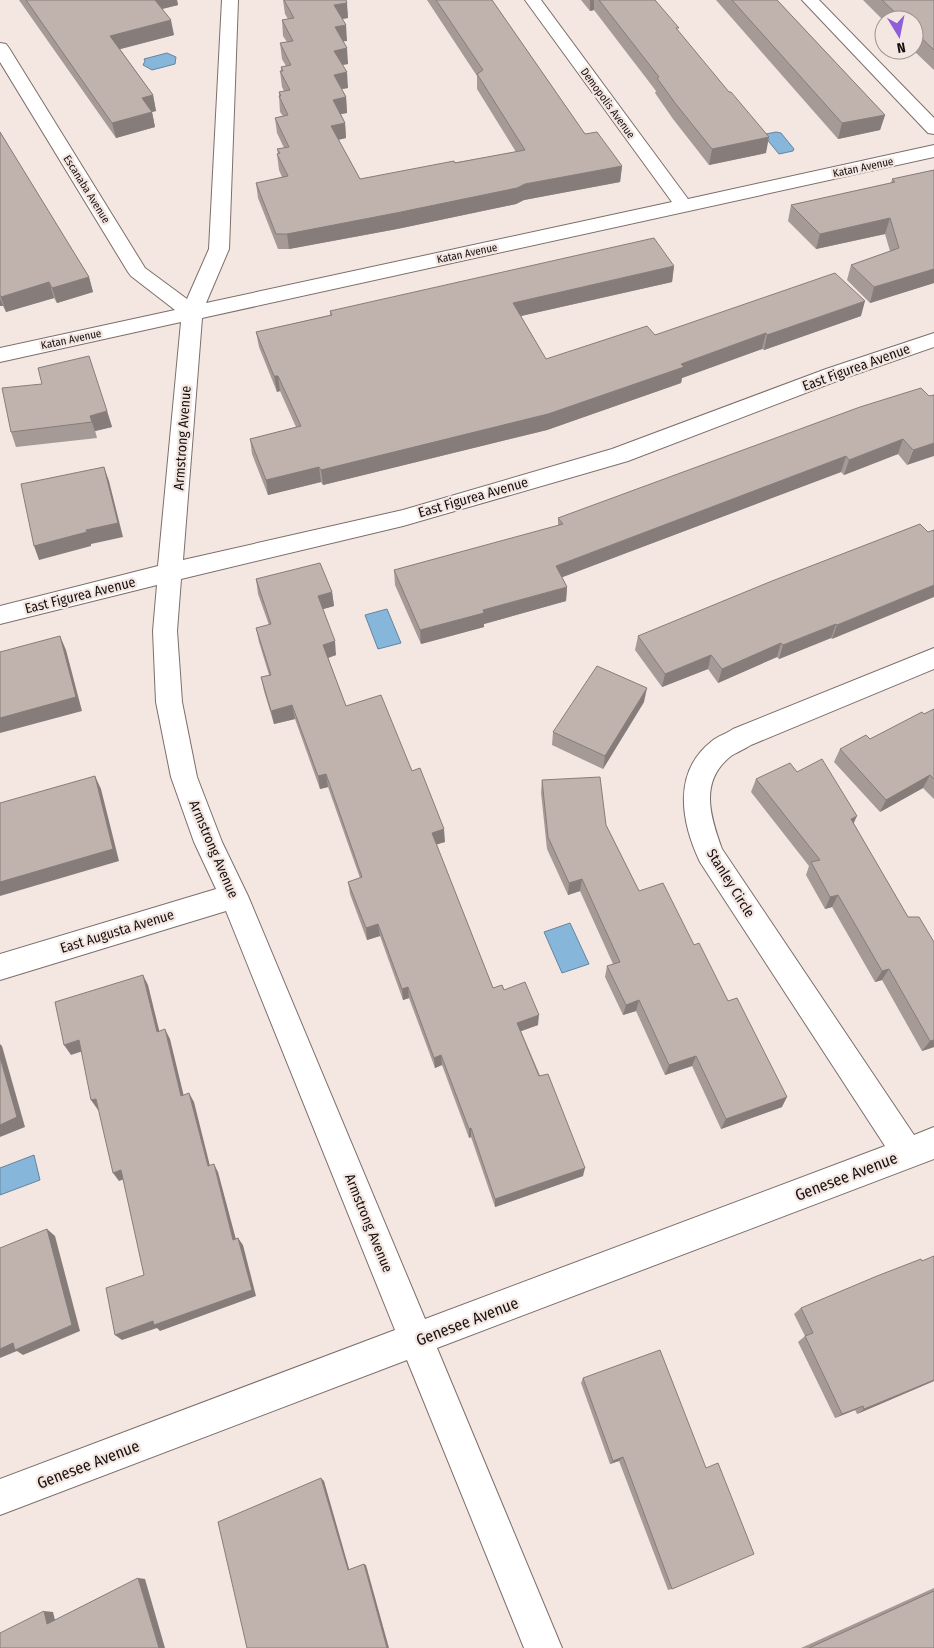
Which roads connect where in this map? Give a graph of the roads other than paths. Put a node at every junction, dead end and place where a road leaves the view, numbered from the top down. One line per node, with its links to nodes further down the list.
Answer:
1 (230, 0): 8 (street, Armstrong Avenue)
2 (533, 0): 7 (street, Demopolis Avenue)
3 (810, 0): 5 (street)
4 (0, 48): 8 (street, Escanaba Avenue)
5 (934, 129)
6 (934, 151): 7 (street, Katan Avenue)
7 (684, 206): 8 (street, Katan Avenue)
8 (192, 313): 10 (street, Katan Avenue); 11 (street, Armstrong Avenue)
9 (934, 340): 11 (street, East Figurea Avenue)
10 (0, 355)
11 (171, 572): 12 (street, East Figurea Avenue); 14 (street, Armstrong Avenue)
12 (0, 615)
13 (934, 658): 16 (street, Stanley Circle)
14 (234, 896): 15 (street, East Augusta Avenue); 17 (street, Armstrong Avenue)
15 (0, 967)
16 (921, 1148): 17 (street, Genesee Avenue)
17 (417, 1340): 18 (street, Genesee Avenue); 19 (street, Armstrong Avenue)
18 (0, 1497)
19 (543, 1648)

